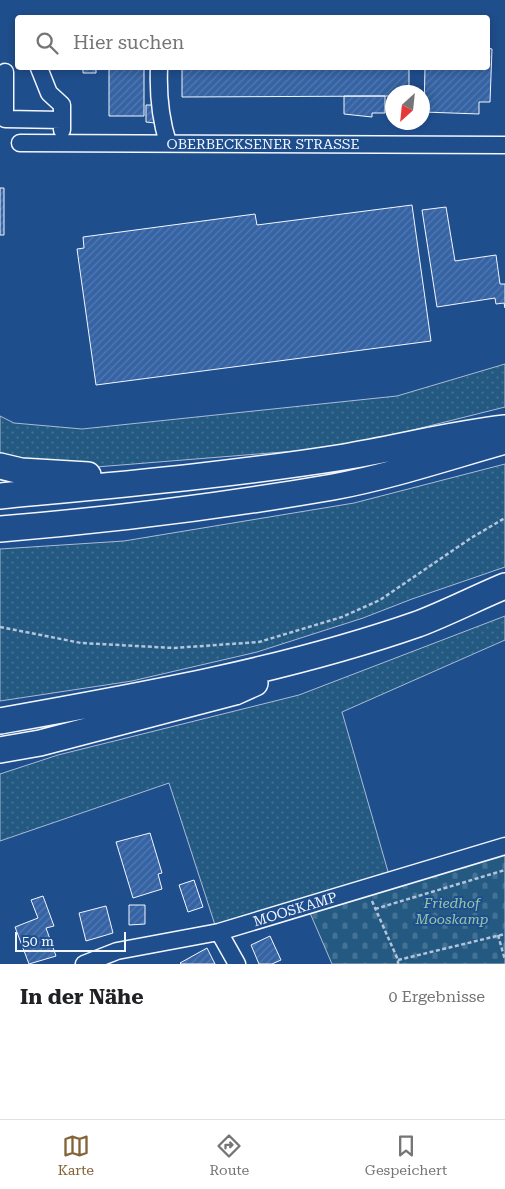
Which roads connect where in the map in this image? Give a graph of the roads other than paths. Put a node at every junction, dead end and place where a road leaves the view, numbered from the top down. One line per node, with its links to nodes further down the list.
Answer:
1 (40, 70): 4 (street)
2 (159, 70): 7 (street)
3 (6, 72): 4 (street)
4 (62, 120): 6 (street)
5 (20, 143): 6 (street, OBERBECKSENER STRASSE)
6 (61, 143): 7 (street, OBERBECKSENER STRASSE)
7 (168, 143): 8 (street, OBERBECKSENER STRASSE)
8 (505, 145)
9 (505, 428): 12 (highway)
10 (505, 441): 14 (highway)
11 (0, 466): 12 (highway)
12 (173, 480): 13 (highway)
13 (0, 496)
14 (0, 529)
15 (505, 586): 16 (highway)
16 (314, 656): 17 (highway); 18 (highway)
17 (0, 721)
18 (40, 743): 19 (highway); 20 (highway)
19 (0, 750)
20 (0, 757)
21 (505, 846): 22 (street, MOOSKAMP)
22 (219, 932): 23 (street, MOOSKAMP); 25 (street)
23 (115, 958): 24 (street, MOOSKAMP)
24 (84, 964)
25 (237, 964)

